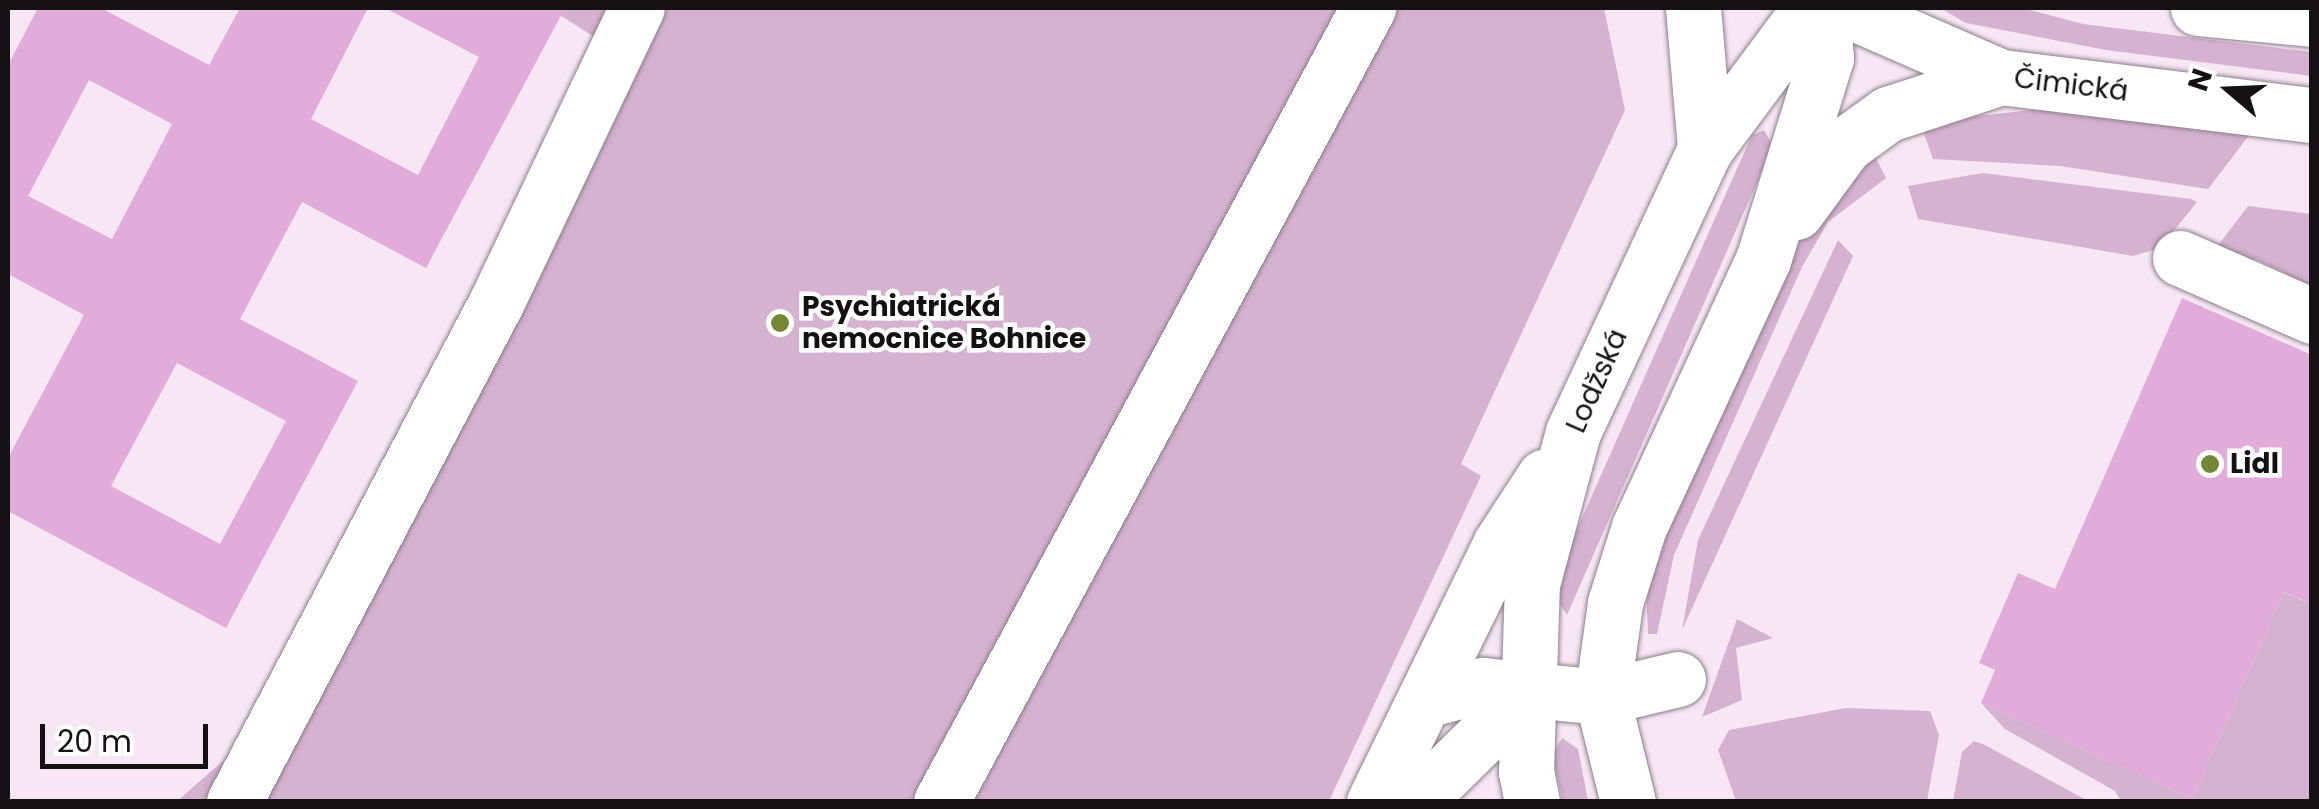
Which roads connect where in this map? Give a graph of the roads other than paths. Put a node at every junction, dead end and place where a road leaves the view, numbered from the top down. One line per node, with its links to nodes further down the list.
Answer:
1 (638, 8): 20 (street)
2 (1368, 8): 21 (street)
3 (1693, 8): 11 (street)
4 (1810, 8): 11 (street, Lodžská)
5 (1822, 8): 13 (street)
6 (1843, 8): 9 (street, Čimická)
7 (2198, 8): 8 (street)
8 (2312, 20)
9 (2002, 77): 10 (street, Čimická); 13 (street)
10 (2312, 115)
11 (1705, 149): 15 (street, Lodžská)
12 (2180, 258): 14 (street)
13 (1763, 260): 18 (street)
14 (2312, 316)
15 (1572, 432): 17 (street, Lodžská); 19 (street)
16 (1678, 679): 18 (street)
17 (1528, 692): 18 (street); 19 (street); 23 (street); 24 (street, Lodžská)
18 (1602, 697): 25 (street)
19 (1425, 700): 22 (street)
20 (234, 802)
21 (940, 802)
22 (1374, 802)
23 (1416, 802)
24 (1532, 802)
25 (1628, 802)

